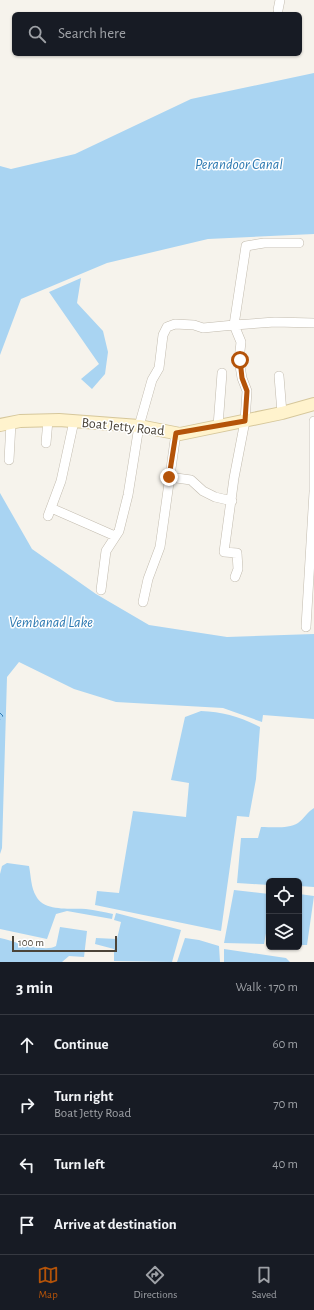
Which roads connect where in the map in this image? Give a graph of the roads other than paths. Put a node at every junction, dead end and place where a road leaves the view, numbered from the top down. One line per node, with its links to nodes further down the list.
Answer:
1 (280, 0): 2 (street)
2 (278, 10)
3 (299, 243): 5 (street)
4 (314, 324): 5 (street)
5 (234, 325): 12 (street); 15 (street)
6 (222, 373): 16 (street)
7 (279, 376): 9 (street)
8 (314, 404): 9 (street, Boat Jetty Road)
9 (282, 413): 12 (street, Boat Jetty Road)
10 (48, 420): 11 (street, Boat Jetty Road); 14 (street, Boat Jetty Road); 18 (street)
11 (74, 421): 15 (street, Boat Jetty Road); 24 (street)
12 (245, 421): 16 (street, Boat Jetty Road); 22 (street)
13 (314, 422): 21 (street)
14 (6, 424): 19 (street)
15 (139, 426): 17 (street, Boat Jetty Road); 24 (street)
16 (218, 426): 17 (street, Boat Jetty Road)
17 (176, 433): 20 (street)
18 (46, 443)
19 (8, 460)
20 (169, 477): 22 (street); 27 (street)
21 (314, 491): 23 (street)
22 (232, 501): 25 (street)
23 (313, 523): 28 (street)
24 (116, 536): 26 (street)
25 (235, 577)
26 (101, 590)
27 (143, 602)
28 (306, 627)

